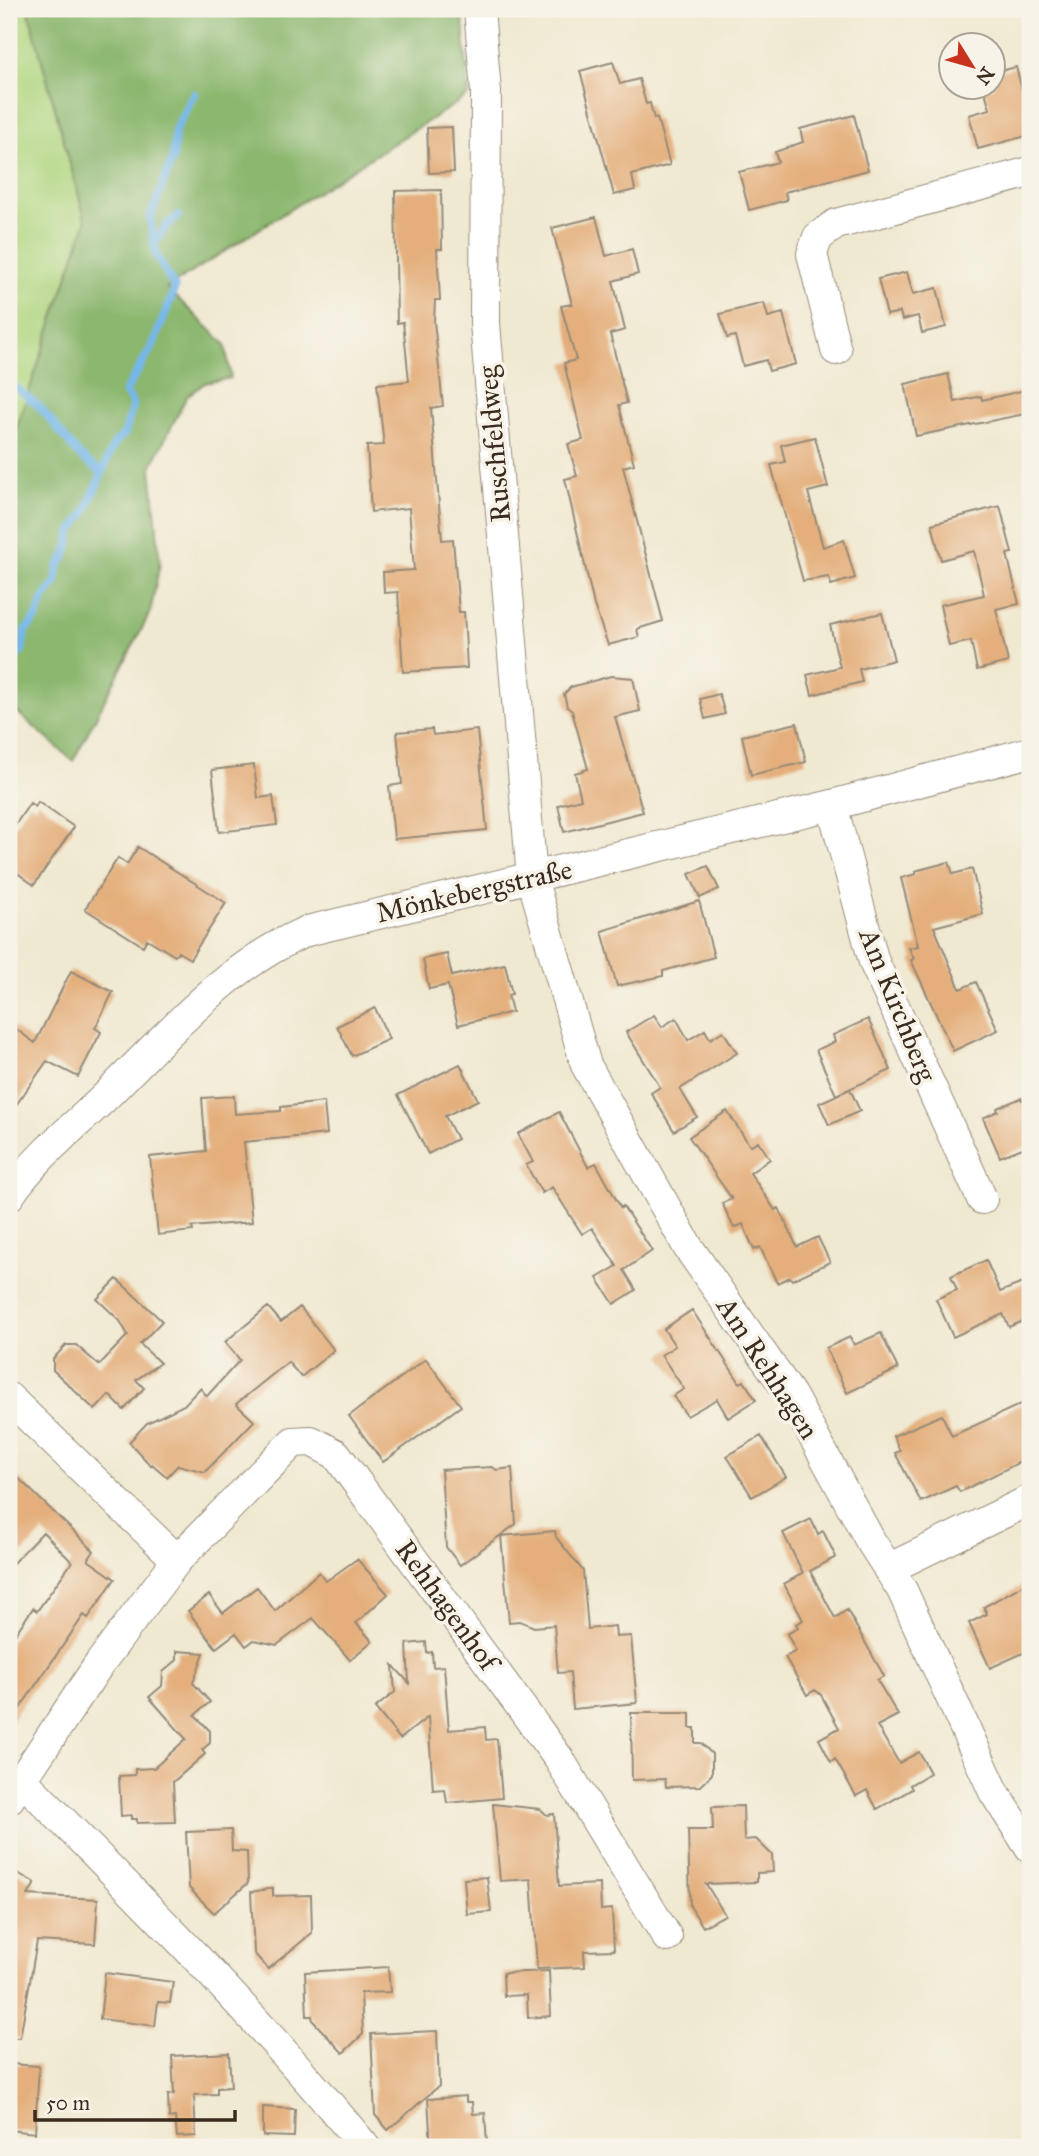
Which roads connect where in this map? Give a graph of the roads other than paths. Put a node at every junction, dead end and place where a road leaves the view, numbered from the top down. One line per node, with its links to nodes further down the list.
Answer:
1 (479, 9): 6 (street, Ruschfeldweg)
2 (1030, 172): 3 (street)
3 (836, 350)
4 (1030, 752): 5 (street, Mönkebergstraße)
5 (832, 804): 6 (street, Mönkebergstraße); 8 (street, Am Kirchberg)
6 (532, 878): 7 (street, Mönkebergstraße); 12 (street, Am Rehhagen)
7 (9, 1196)
8 (982, 1199)
9 (9, 1398): 11 (street)
10 (1030, 1500): 12 (street)
11 (177, 1560): 13 (street, Rehhagenhof); 15 (street, Rehhagenhof)
12 (888, 1569): 14 (street, Am Rehhagen)
13 (15, 1789): 16 (street, Rehhagenhof)
14 (1030, 1848)
15 (667, 1937)
16 (365, 2147)

